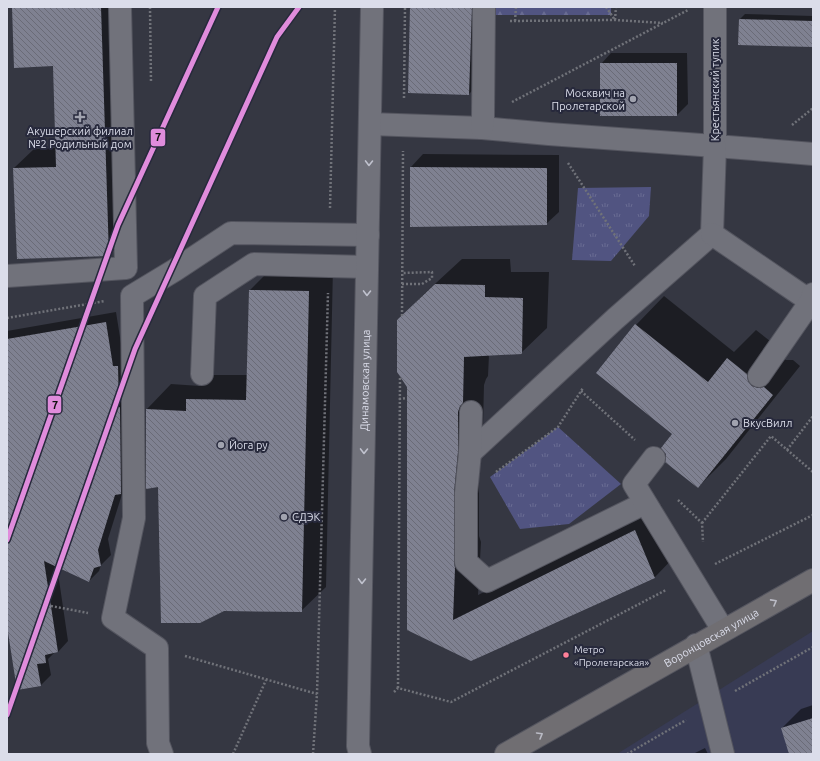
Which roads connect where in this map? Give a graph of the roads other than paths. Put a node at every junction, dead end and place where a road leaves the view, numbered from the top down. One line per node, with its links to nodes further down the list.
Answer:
1 (120, 7): 12 (street)
2 (372, 7): 6 (street, Динамовская улица)
3 (715, 7): 7 (street, Крестьянский тупик)
4 (484, 14): 5 (street)
5 (483, 123): 6 (street); 7 (street)
6 (370, 124): 10 (street, Динамовская улица, one-way to 10)
7 (715, 146): 8 (street, Крестьянский тупик); 9 (street)
8 (813, 154)
9 (712, 234): 13 (street); 17 (street)
10 (368, 235): 11 (street, Динамовская улица); 23 (street)
11 (367, 267): 14 (street); 24 (street, Динамовская улица, one-way to 24)
12 (7, 276)
13 (812, 299): 15 (street)
14 (202, 374)
15 (759, 376)
16 (471, 412): 17 (street)
17 (470, 453): 19 (street)
18 (654, 458): 19 (street)
19 (645, 503): 21 (street)
20 (813, 580): 21 (main road, Воронцовская улица, one-way to 20)
21 (723, 630): 22 (main road, Воронцовская улица)
22 (696, 645): 25 (main road, Воронцовская улица, one-way to 22); 26 (street)
23 (162, 754)
24 (360, 754)
25 (506, 754)
26 (724, 754)

